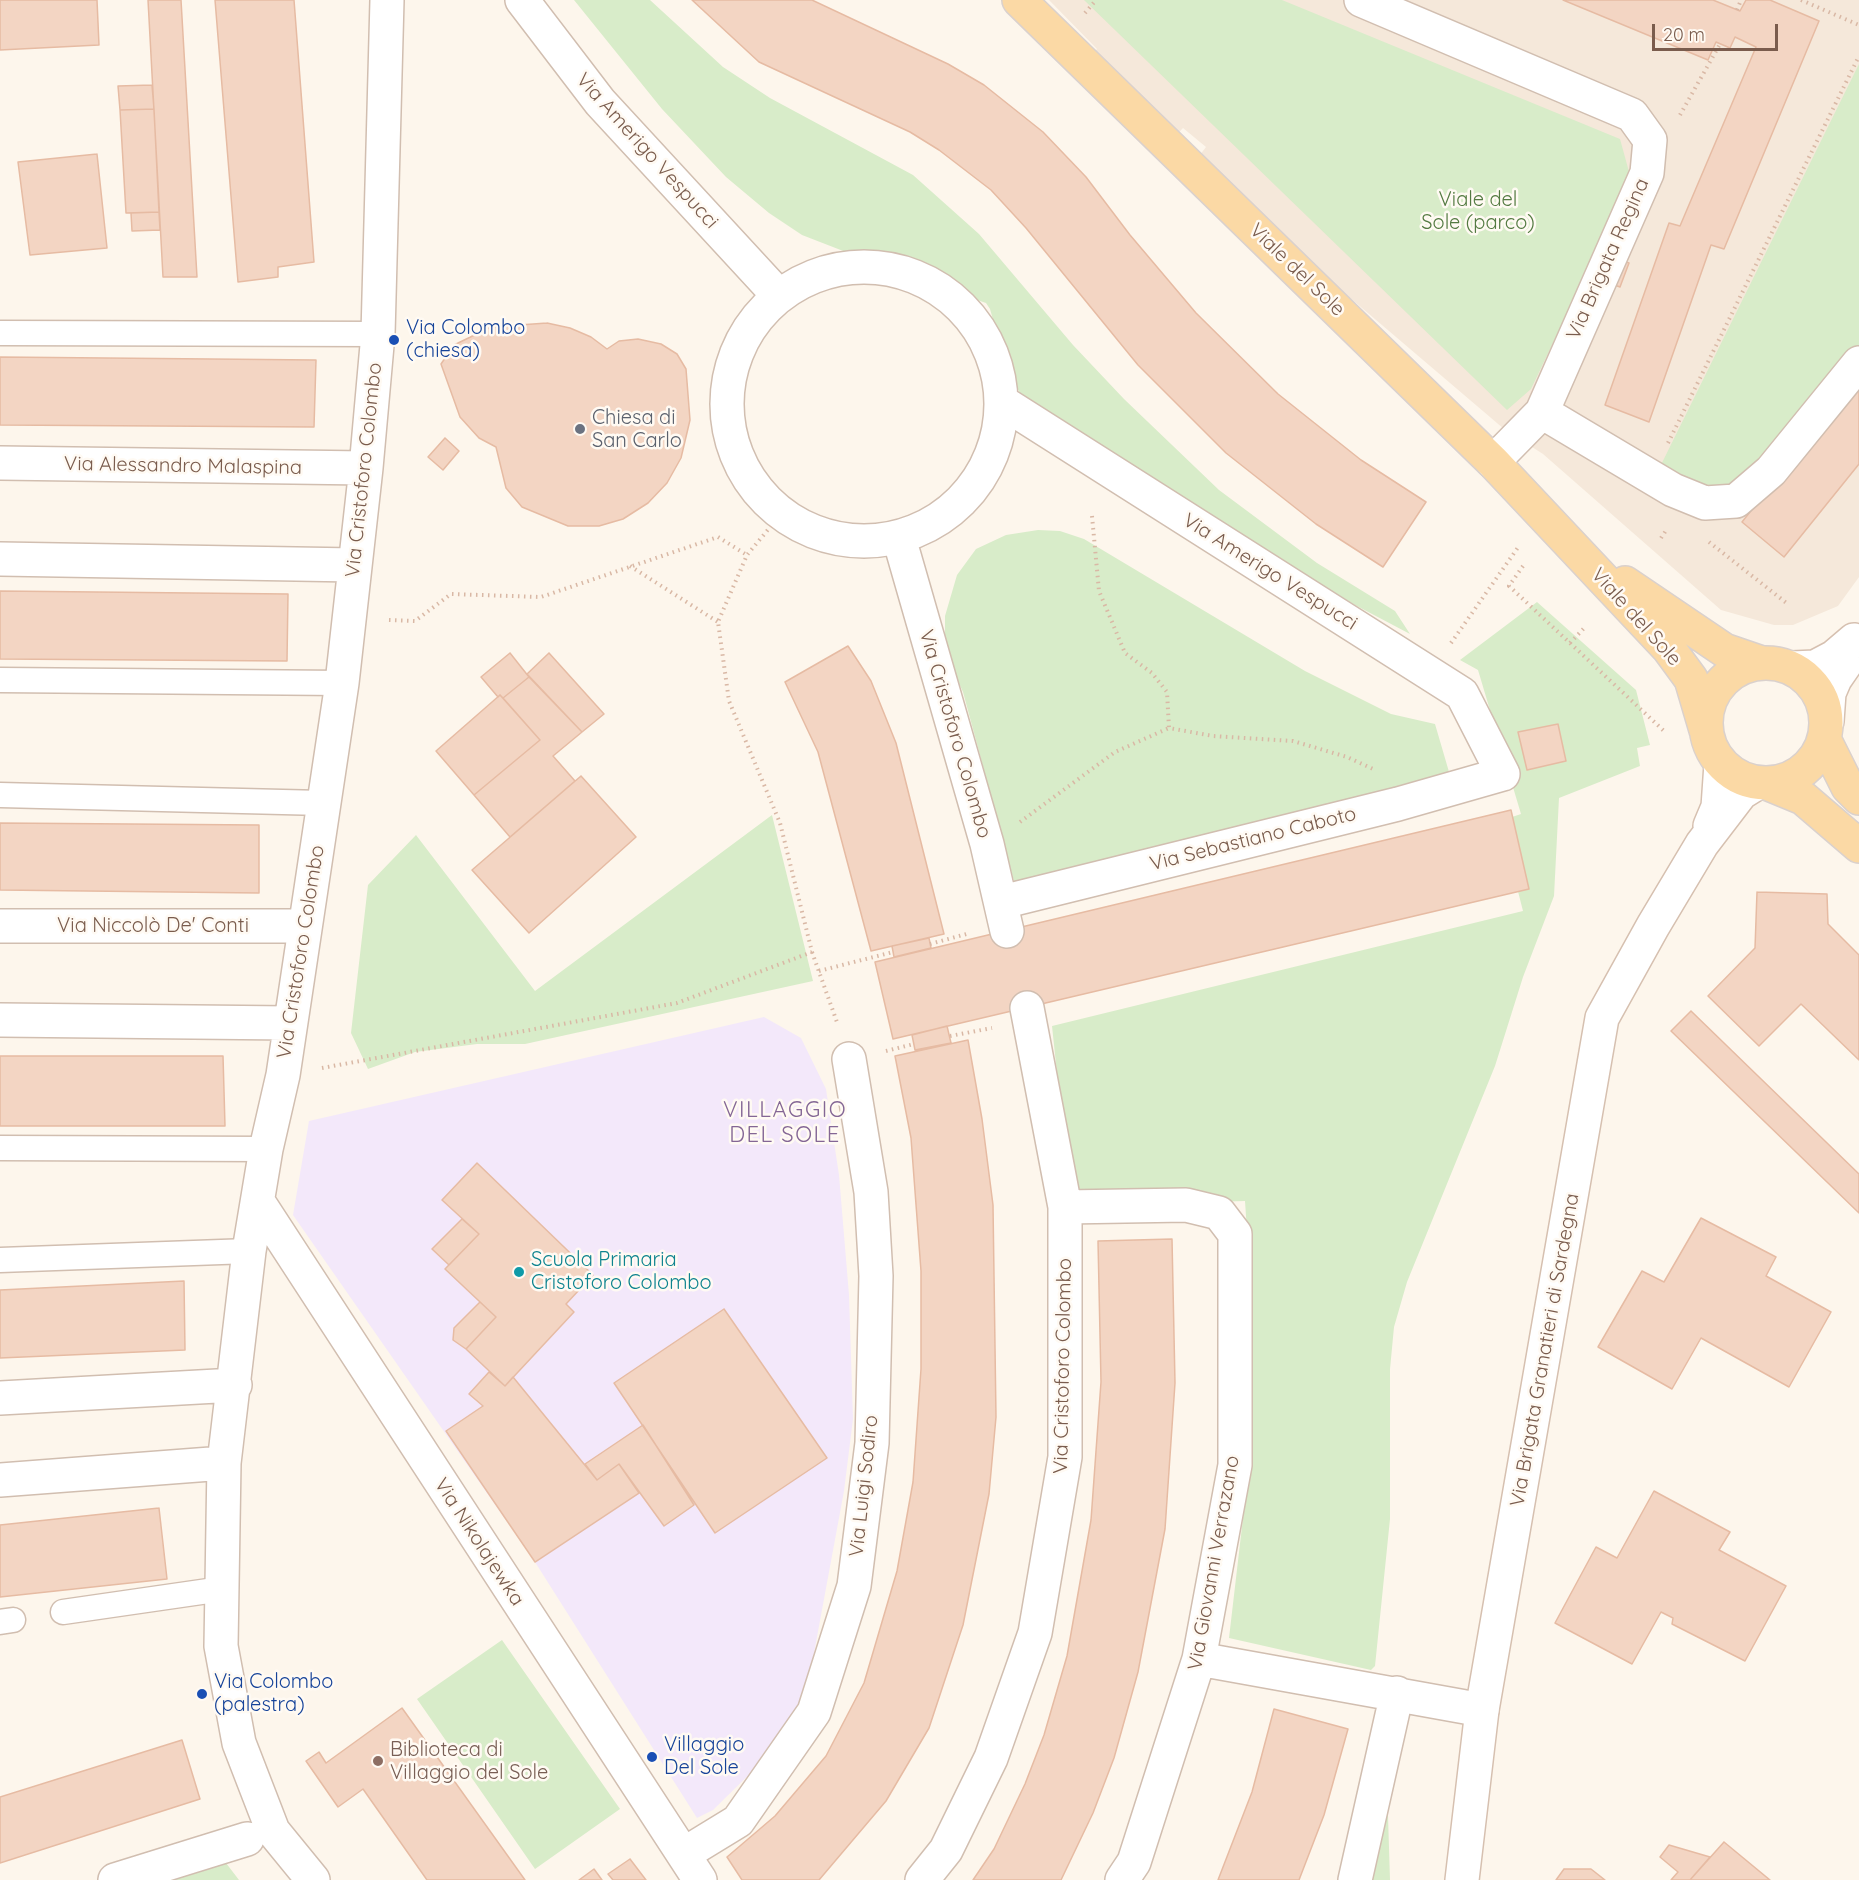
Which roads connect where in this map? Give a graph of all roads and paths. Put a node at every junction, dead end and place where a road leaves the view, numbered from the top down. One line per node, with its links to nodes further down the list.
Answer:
1 (387, 0): 14 (street, Via Cristoforo Colombo)
2 (522, 0): 12 (street, Via Amerigo Vespucci)
3 (1019, 0): 18 (main road, Viale del Sole)
4 (1361, 0): 11 (street, Via Brigata Regina)
5 (1741, 0): 7 (path)
6 (1801, 0): 8 (path)
7 (1737, 10)
8 (1859, 25)
9 (1720, 44): 11 (path)
10 (1859, 56): 21 (path)
11 (1647, 173): 17 (street, Via Brigata Regina)
12 (779, 296): 16 (street); 22 (street)
13 (0, 333): 14 (lane)
14 (378, 334): 20 (street, Via Cristoforo Colombo)
15 (1859, 363): 21 (street)
16 (1002, 402): 24 (street); 39 (street, Via Amerigo Vespucci)
17 (1542, 412): 18 (street, Via Brigata Regina); 21 (street)
18 (1493, 462): 26 (main road, Viale del Sole)
19 (0, 463): 20 (street, Via Alessandro Malaspina)
20 (366, 468): 29 (street, Via Cristoforo Colombo)
21 (1651, 477)
22 (781, 514): 24 (street); 27 (path)
23 (1092, 516): 42 (path)
24 (899, 538): 53 (street, Via Cristoforo Colombo)
25 (1521, 543): 39 (path)
26 (1569, 544): 38 (main road, Viale del Sole); 43 (main road, Viale del Sole)
27 (747, 555): 30 (path); 33 (path)
28 (0, 559): 29 (street)
29 (355, 565): 32 (street, Via Cristoforo Colombo)
30 (629, 566): 32 (path); 33 (path)
31 (1523, 566): 36 (path)
32 (348, 617): 41 (street, Via Cristoforo Colombo)
33 (717, 622): 60 (path)
34 (1586, 626): 36 (path)
35 (1859, 634): 38 (street)
36 (1570, 643): 45 (path)
37 (1859, 644): 44 (street)
38 (1777, 665): 43 (main road); 44 (main road)
39 (1420, 667): 47 (street, Via Amerigo Vespucci)
40 (0, 680): 41 (lane)
41 (342, 683): 51 (street, Via Cristoforo Colombo)
42 (1169, 728): 52 (path); 53 (path)
43 (1706, 730): 46 (main road)
44 (1825, 730): 48 (main road); 50 (main road)
45 (1664, 731)
46 (1721, 764): 48 (main road); 54 (street, Via Brigata Granatieri di Sardegna)
47 (1503, 774): 52 (street, Via Sebastiano Caboto)
48 (1763, 783): 54 (street, Via Brigata Granatieri di Sardegna); 55 (main road)
49 (0, 795): 51 (lane)
50 (1859, 798)
51 (323, 803): 58 (street, Via Cristoforo Colombo)
52 (1398, 804): 56 (street, Via Sebastiano Caboto)
53 (987, 844): 56 (street, Via Cristoforo Colombo)
54 (1702, 844): 81 (street, Via Brigata Granatieri di Sardegna)
55 (1859, 846)
56 (1004, 916)
57 (0, 926): 58 (street, Via Niccolò De' Conti)
58 (305, 926): 64 (street, Via Cristoforo Colombo)
59 (893, 951): 61 (path)
60 (812, 952): 61 (path); 66 (path)
61 (819, 971): 65 (path)
62 (1027, 1008): 70 (street, Via Cristoforo Colombo)
63 (0, 1020): 64 (street)
64 (290, 1023): 66 (street, Via Cristoforo Colombo)
65 (849, 1059): 83 (street, Via Luigi Sodiro)
66 (282, 1075): 68 (street, Via Cristoforo Colombo)
67 (0, 1148): 68 (lane)
68 (266, 1149): 69 (street, Via Cristoforo Colombo)
69 (258, 1203): 71 (street, Via Cristoforo Colombo); 83 (street, Via Nikolajewka)
70 (1065, 1207): 79 (street, Via Giovanni Verrazano); 86 (street, Via Cristoforo Colombo)
71 (249, 1251): 72 (lane); 73 (street, Via Cristoforo Colombo)
72 (0, 1260)
73 (235, 1385): 74 (street); 75 (street, Via Cristoforo Colombo)
74 (0, 1398)
75 (224, 1463): 76 (street); 77 (street, Via Cristoforo Colombo)
76 (0, 1480)
77 (222, 1589): 78 (lane); 85 (street, Via Cristoforo Colombo)
78 (63, 1612)
79 (1199, 1659): 80 (street); 87 (street, Via Giovanni Verrazano)
80 (1397, 1693): 81 (street); 88 (street)
81 (1482, 1710): 89 (street, Via Brigata Granatieri di Sardegna)
82 (247, 1839): 84 (street)
83 (692, 1867)
84 (115, 1880)
85 (313, 1880)
86 (922, 1880)
87 (1122, 1880)
88 (1355, 1880)
89 (1462, 1880)

